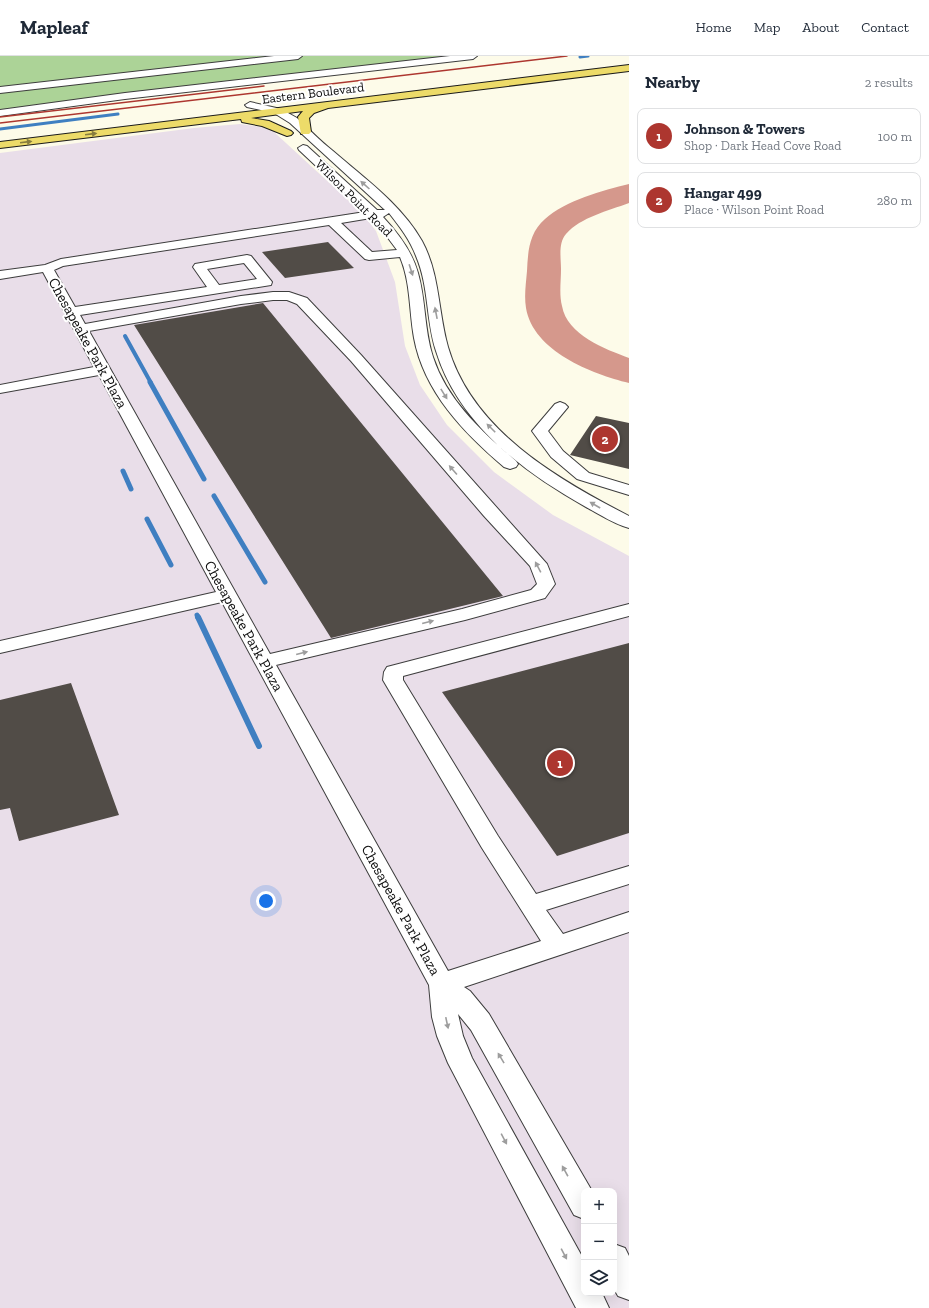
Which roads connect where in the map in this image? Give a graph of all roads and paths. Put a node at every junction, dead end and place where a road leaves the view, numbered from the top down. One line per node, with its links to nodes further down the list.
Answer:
1 (298, 56): 6 (street)
2 (473, 56): 10 (street)
3 (629, 61): 5 (main road, Eastern Boulevard)
4 (629, 68): 8 (main road, Eastern Boulevard)
5 (554, 70): 7 (main road, Eastern Boulevard); 9 (main road)
6 (0, 90)
7 (250, 105): 9 (street, Wilson Point Road); 14 (main road, Eastern Boulevard)
8 (328, 105): 9 (main road, Eastern Boulevard); 12 (main road)
9 (274, 111): 11 (main road, Eastern Boulevard); 12 (street, Wilson Point Road); 13 (street, Wilson Point Road)
10 (0, 113)
11 (161, 125): 13 (main road); 15 (main road, Eastern Boulevard, one-way to 11)
12 (305, 132): 16 (street, Wilson Point Road, one-way to 12)
13 (287, 133): 17 (street, Wilson Point Road)
14 (0, 136)
15 (0, 145)
16 (396, 215): 17 (street, Chesapeake Park Plaza); 29 (street, Wilson Point Road, one-way to 16)
17 (378, 218): 18 (street, Chesapeake Park Plaza); 19 (street, Wilson Point Road)
18 (335, 224): 19 (street); 20 (street, Chesapeake Park Plaza)
19 (404, 253): 30 (street, Wilson Point Road, one-way to 30)
20 (47, 268): 21 (street); 24 (street, Chesapeake Park Plaza)
21 (0, 275)
22 (154, 286): 24 (street)
23 (216, 290): 23 (street); 24 (street)
24 (72, 314): 25 (street, Chesapeake Park Plaza); 34 (street, one-way to 24)
25 (103, 370): 26 (street); 31 (street, Chesapeake Park Plaza)
26 (0, 388)
27 (560, 407): 28 (street)
28 (629, 490)
29 (629, 523)
30 (629, 537)
31 (227, 595): 33 (street); 34 (street, Chesapeake Park Plaza)
32 (629, 610): 36 (street)
33 (0, 647)
34 (264, 662): 39 (street, Chesapeake Park Plaza)
35 (629, 874): 36 (street)
36 (531, 905): 38 (street)
37 (629, 922): 38 (street)
38 (557, 946): 39 (street)
39 (442, 984): 40 (street, Chesapeake Park Plaza, one-way to 39); 43 (street, Chesapeake Park Plaza, one-way to 43)
40 (581, 1200)
41 (615, 1260): 42 (street)
42 (629, 1285)
43 (581, 1286)
44 (586, 1296): 45 (street, Chesapeake Park Plaza)
45 (593, 1308)

